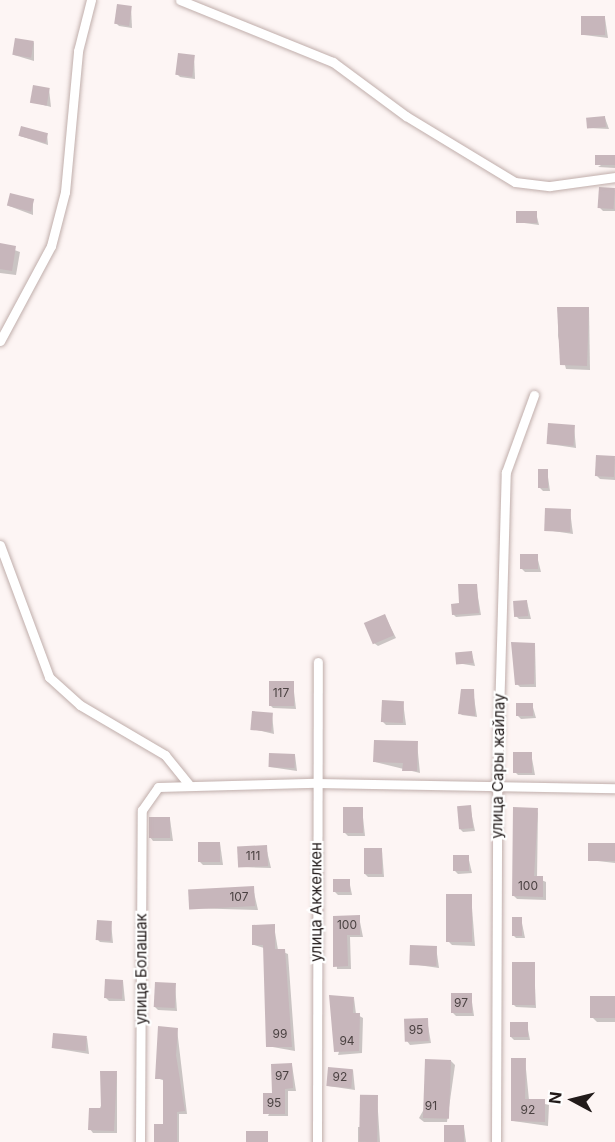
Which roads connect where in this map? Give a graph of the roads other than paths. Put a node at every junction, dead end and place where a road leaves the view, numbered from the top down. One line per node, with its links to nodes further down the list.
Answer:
1 (91, 0): 4 (street)
2 (180, 0): 3 (street)
3 (615, 177)
4 (0, 341)
5 (534, 395): 10 (street, улица Сары жайлау)
6 (0, 545): 9 (street)
7 (318, 662): 8 (street, улица Акжелкен)
8 (316, 783): 9 (street); 10 (street); 13 (street, улица Акжелкен)
9 (190, 786): 12 (street, улица Болашак)
10 (497, 787): 11 (street); 14 (street, улица Сары жайлау)
11 (615, 788)
12 (140, 1142)
13 (317, 1142)
14 (496, 1142)

